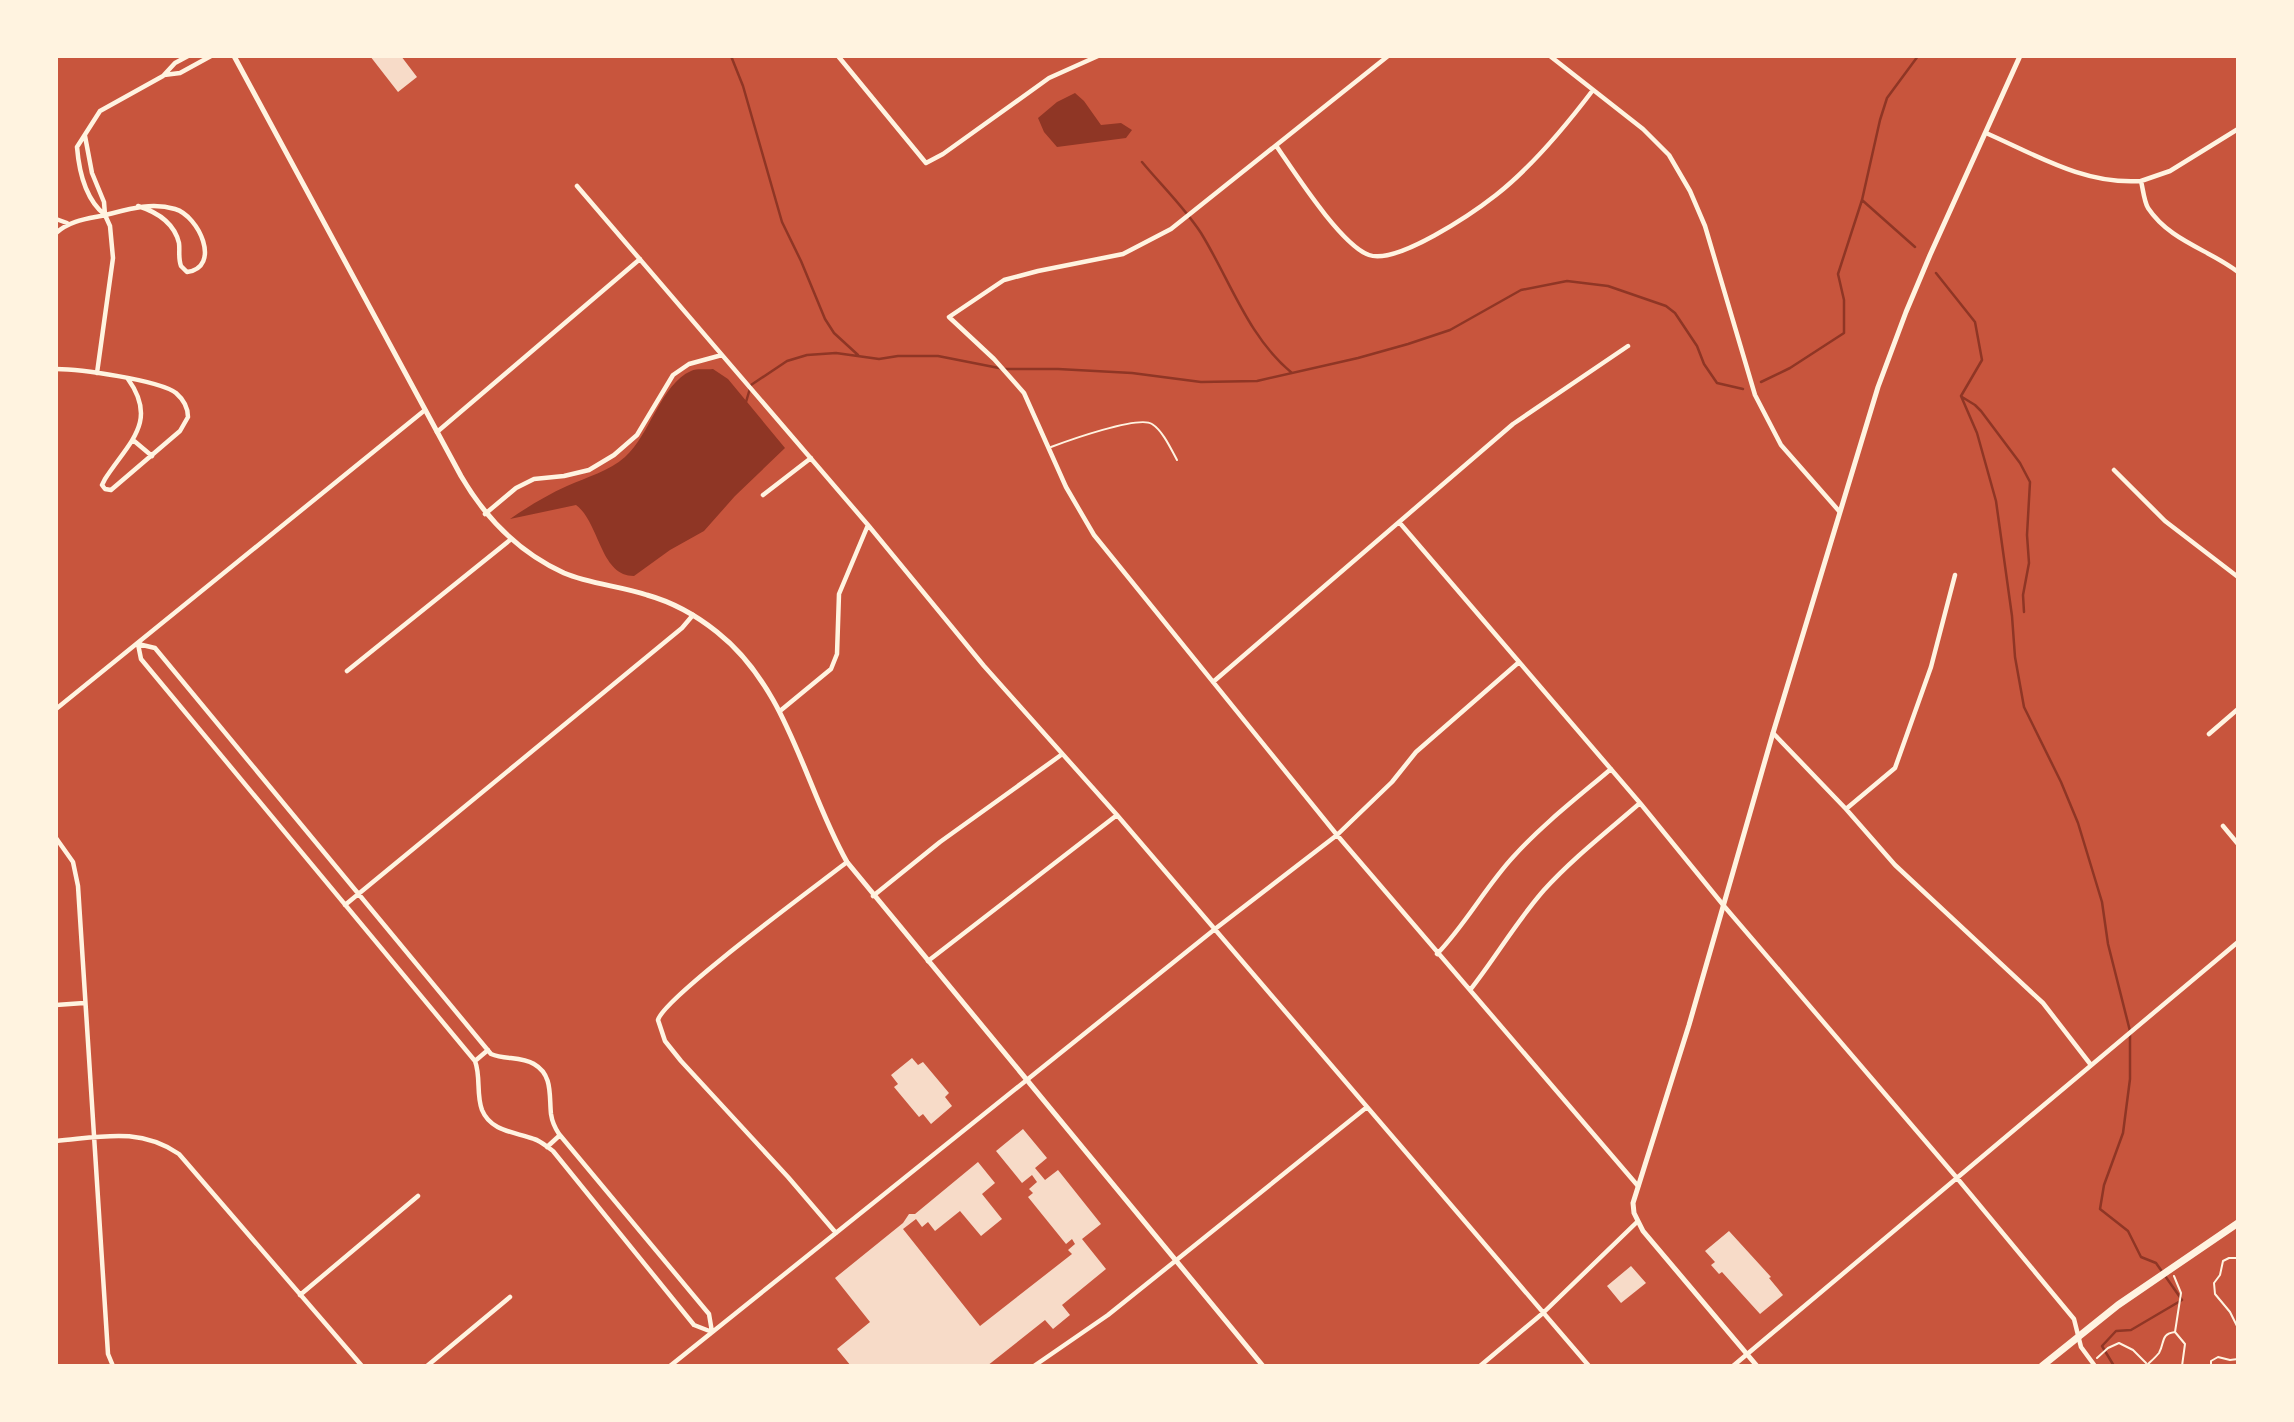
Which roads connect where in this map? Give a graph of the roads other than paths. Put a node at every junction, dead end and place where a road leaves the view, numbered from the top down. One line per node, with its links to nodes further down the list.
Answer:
1 (188, 56): 9 (street)
2 (211, 56): 9 (street)
3 (234, 56): 29 (street)
4 (838, 56): 5 (street)
5 (1098, 56)
6 (1388, 56): 14 (street)
7 (1550, 56): 10 (street)
8 (2020, 56): 12 (street)
9 (163, 76): 13 (street)
10 (1593, 90): 14 (street); 38 (street)
11 (2238, 129): 15 (street)
12 (1986, 133): 15 (street); 38 (street)
13 (85, 136): 18 (street); 18 (street)
14 (1277, 147): 32 (street)
15 (2141, 181): 23 (street)
16 (577, 186): 22 (street)
17 (138, 206): 17 (street); 18 (street)
18 (105, 215): 20 (street); 27 (street)
19 (56, 219): 20 (street)
20 (67, 223): 21 (street)
21 (56, 233)
22 (640, 259): 25 (street); 30 (street)
23 (2238, 272)
24 (1628, 346): 40 (street)
25 (722, 355): 34 (street); 39 (street)
26 (56, 369): 27 (street)
27 (97, 373): 28 (street)
28 (128, 379): 31 (street); 33 (street)
29 (425, 410): 30 (street); 46 (street)
30 (437, 432): 39 (street)
31 (133, 440): 33 (street); 33 (street)
32 (1049, 448): 35 (lane); 49 (street)
33 (152, 456)
34 (811, 458): 37 (street); 41 (street)
35 (1177, 460)
36 (2114, 470): 44 (street)
37 (763, 495)
38 (1839, 511): 53 (street)
39 (485, 514): 42 (street)
40 (1399, 522): 47 (street); 49 (street)
41 (868, 525): 52 (street); 55 (street)
42 (510, 540): 45 (street); 48 (street)
43 (1955, 575): 58 (street)
44 (2238, 577)
45 (694, 615): 52 (street); 65 (street)
46 (138, 644): 50 (street); 65 (street); 67 (street)
47 (1518, 663): 56 (street); 61 (street)
48 (347, 671)
49 (1213, 682): 61 (street)
50 (56, 709)
51 (2238, 709): 54 (street)
52 (780, 712): 64 (street)
53 (1773, 733): 58 (street); 68 (street)
54 (2209, 734)
55 (1061, 755): 59 (street); 66 (street)
56 (1611, 769): 57 (street); 71 (street)
57 (1640, 803): 68 (street); 73 (street)
58 (1846, 808): 78 (street)
59 (1117, 815): 69 (street); 72 (street)
60 (2223, 826): 63 (street)
61 (1338, 835): 69 (street); 71 (street)
62 (56, 838): 74 (street)
63 (2238, 844)
64 (847, 862): 66 (street); 90 (street)
65 (360, 893): 67 (street); 76 (street)
66 (873, 896): 72 (street)
67 (345, 905): 77 (street)
68 (1724, 906): 85 (street); 86 (street)
69 (1215, 929): 79 (street); 80 (street)
70 (2238, 942): 78 (street)
71 (1437, 954): 73 (street)
72 (928, 961): 79 (street)
73 (1470, 990): 86 (street)
74 (84, 1003): 75 (street); 82 (street)
75 (56, 1005)
76 (488, 1050): 77 (street); 81 (street)
77 (475, 1061): 84 (street)
78 (2091, 1065): 85 (street)
79 (1027, 1080): 90 (street); 91 (street)
80 (1367, 1107): 91 (street); 94 (street)
81 (560, 1136): 84 (street); 95 (street)
82 (93, 1138): 83 (street); 92 (street); 99 (street)
83 (56, 1141)
84 (547, 1147): 95 (street)
85 (1957, 1178): 96 (street); 97 (street)
86 (1639, 1186): 88 (street)
87 (418, 1196): 92 (street)
88 (1637, 1222): 94 (street); 97 (street)
89 (2238, 1223): 96 (main road)
90 (837, 1233): 95 (street)
91 (1176, 1261): 103 (street); 104 (street)
92 (300, 1295): 100 (street)
93 (510, 1297): 101 (street)
94 (1544, 1313): 105 (street); 106 (street)
95 (712, 1332): 102 (street)
96 (2079, 1335): 98 (street); 109 (main road)
97 (1748, 1354): 107 (street); 108 (street)
98 (2094, 1364)
99 (113, 1366)
100 (362, 1366)
101 (427, 1366)
102 (670, 1366)
103 (1034, 1366)
104 (1263, 1366)
105 (1480, 1366)
106 (1589, 1366)
107 (1733, 1366)
108 (1757, 1366)
109 (2042, 1366)

